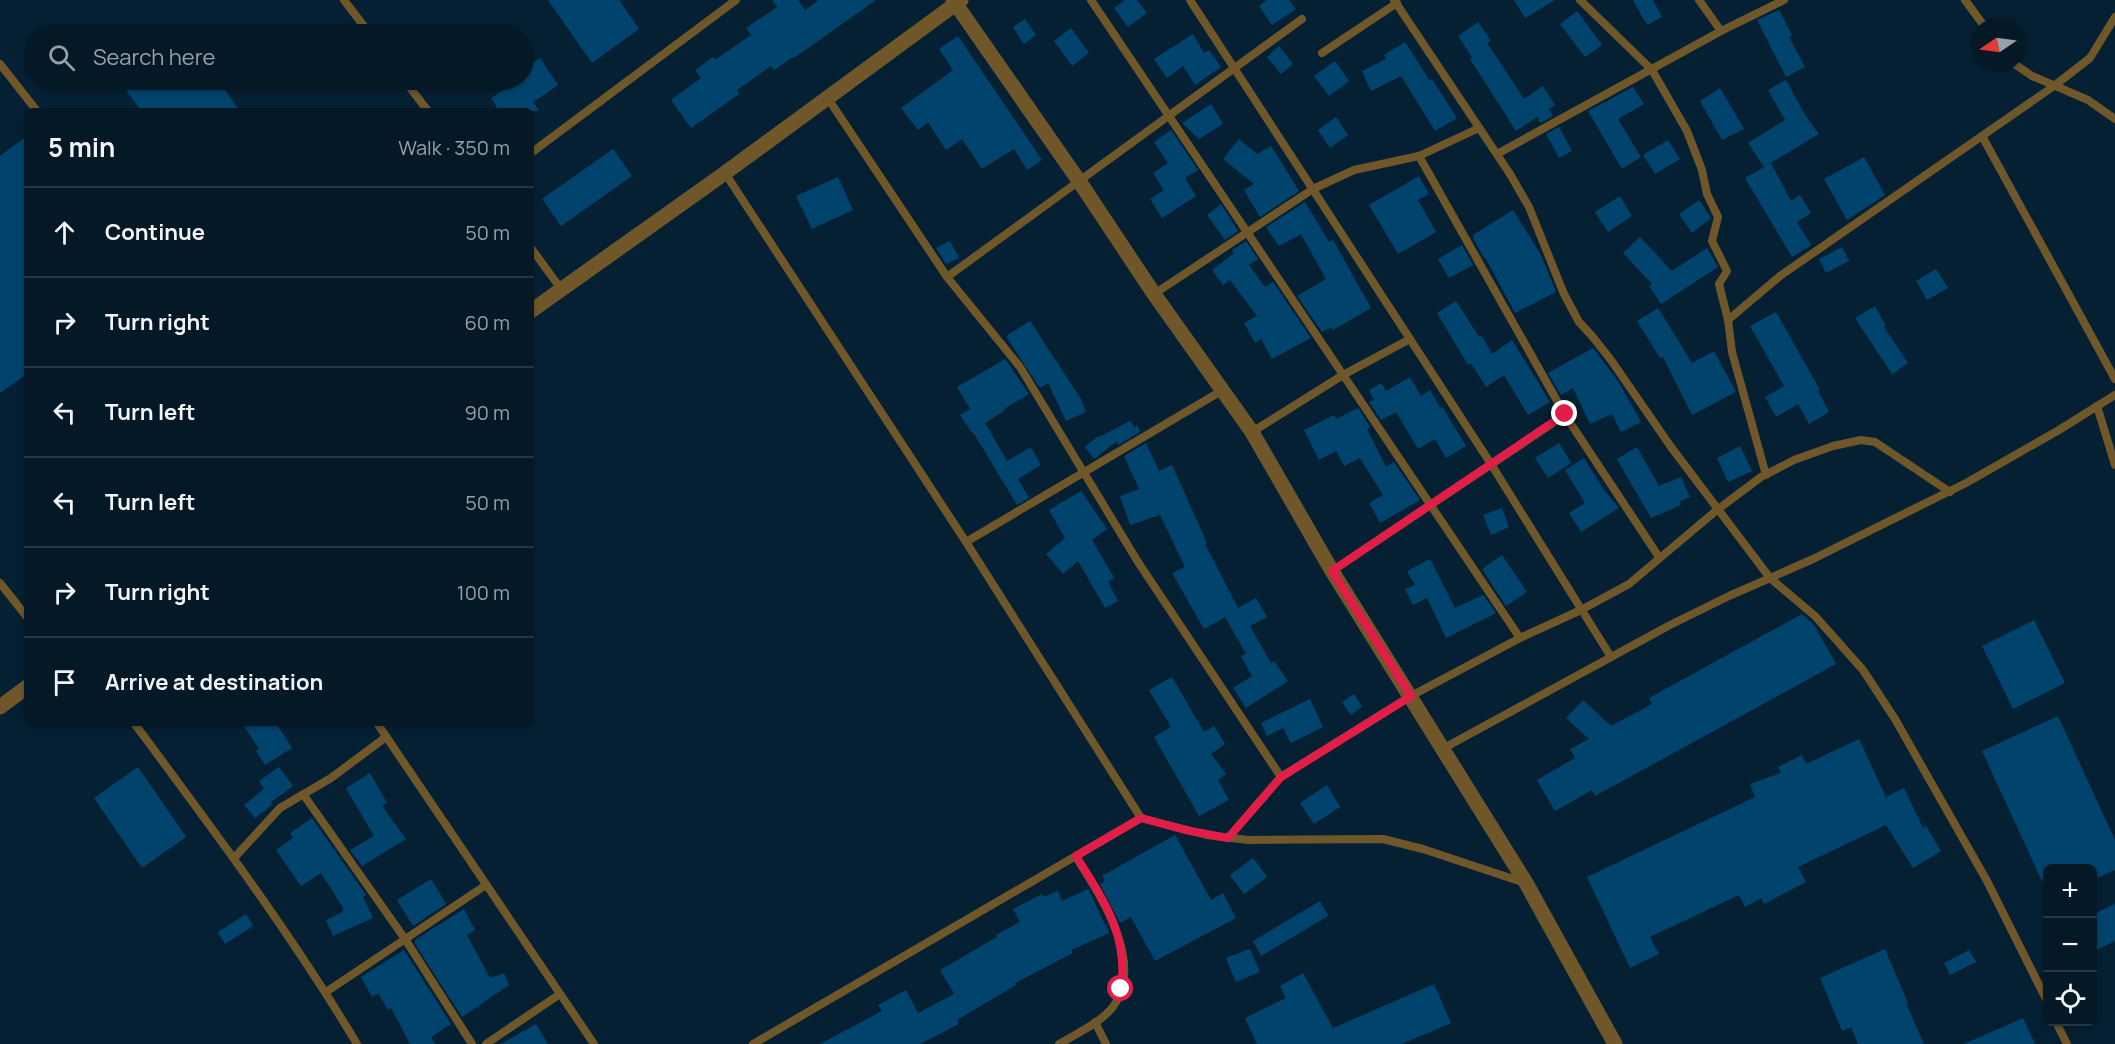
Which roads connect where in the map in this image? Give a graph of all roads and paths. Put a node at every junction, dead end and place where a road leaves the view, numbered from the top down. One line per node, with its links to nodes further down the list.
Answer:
1 (344, 0): 14 (lane)
2 (736, 0): 30 (lane)
3 (1091, 0): 26 (lane)
4 (1190, 0): 18 (lane)
5 (1580, 0): 19 (lane)
6 (1699, 0): 15 (lane)
7 (1784, 0): 15 (lane)
8 (1965, 0): 12 (lane)
9 (957, 1): 23 (street); 34 (street)
10 (1396, 2): 16 (lane); 28 (lane)
11 (2115, 17): 21 (lane)
12 (1978, 18)
13 (1302, 20): 18 (lane)
14 (362, 24)
15 (1721, 31): 19 (lane)
16 (1322, 52)
17 (0, 64): 24 (lane)
18 (1235, 68): 26 (lane); 35 (lane)
19 (1652, 70): 31 (lane); 42 (lane)
20 (2025, 71): 21 (lane)
21 (2054, 86): 27 (lane); 29 (lane)
22 (412, 90): 25 (lane)
23 (827, 97): 33 (street); 38 (lane)
24 (35, 108)
25 (426, 108)
26 (1169, 116): 34 (lane); 36 (lane)
27 (2115, 119)
28 (1479, 128): 31 (lane); 32 (lane)
29 (1983, 136): 42 (lane); 45 (lane)
30 (534, 151)
31 (1497, 154): 57 (lane)
32 (1419, 156): 35 (lane); 49 (lane)
33 (725, 173): 39 (street); 58 (lane)
34 (1079, 181): 38 (lane); 40 (street)
35 (1313, 189): 36 (lane); 43 (lane)
36 (1248, 232): 40 (lane); 44 (lane)
37 (534, 253): 39 (lane)
38 (947, 277): 53 (lane)
39 (561, 289): 41 (street)
40 (1154, 294): 46 (street)
41 (534, 309)
42 (1728, 320): 54 (lane)
43 (1410, 339): 44 (lane); 51 (lane)
44 (1343, 375): 50 (lane); 56 (lane)
45 (2115, 379)
46 (1223, 390): 50 (street); 53 (lane)
47 (2115, 395): 48 (lane)
48 (2097, 406): 52 (lane); 55 (lane)
49 (1565, 414): 51 (lane); 59 (lane)
50 (1252, 432): 60 (street)
51 (1491, 464): 56 (lane); 63 (lane)
52 (2115, 465)
53 (1085, 472): 58 (lane); 74 (lane)
54 (1767, 475): 55 (lane); 57 (lane)
55 (1950, 492): 61 (lane)
56 (1431, 506): 60 (lane); 65 (lane)
57 (1717, 510): 59 (lane); 61 (lane)
58 (966, 542): 76 (lane)
59 (1659, 557): 63 (lane)
60 (1332, 571): 68 (street)
61 (1770, 578): 66 (lane); 84 (lane)
62 (0, 583): 64 (lane)
63 (1581, 610): 65 (lane); 66 (lane)
64 (24, 613)
65 (1520, 638): 68 (lane)
66 (1611, 657): 73 (lane)
67 (24, 689): 69 (street)
68 (1411, 696): 73 (street); 74 (lane)
69 (0, 707)
70 (137, 726): 79 (lane)
71 (379, 726): 72 (lane)
72 (386, 737): 75 (lane); 81 (lane)
73 (1444, 748): 80 (street)
74 (1281, 777): 77 (lane)
75 (303, 794): 79 (lane); 82 (lane)
76 (1141, 818): 77 (lane); 78 (lane)
77 (1228, 838): 80 (lane)
78 (1076, 856): 86 (lane); 92 (lane)
79 (234, 858): 83 (lane)
80 (1526, 883): 95 (street)
81 (486, 885): 82 (lane); 85 (lane)
82 (405, 939): 83 (lane); 89 (lane)
83 (326, 992): 88 (lane)
84 (2043, 993)
85 (560, 994): 90 (lane); 91 (lane)
86 (1095, 1022): 93 (lane); 94 (lane)
87 (2058, 1026): 96 (lane)
88 (357, 1044)
89 (472, 1044)
90 (486, 1044)
91 (594, 1044)
92 (753, 1044)
93 (1059, 1044)
94 (1106, 1044)
95 (1615, 1044)
96 (2067, 1044)

